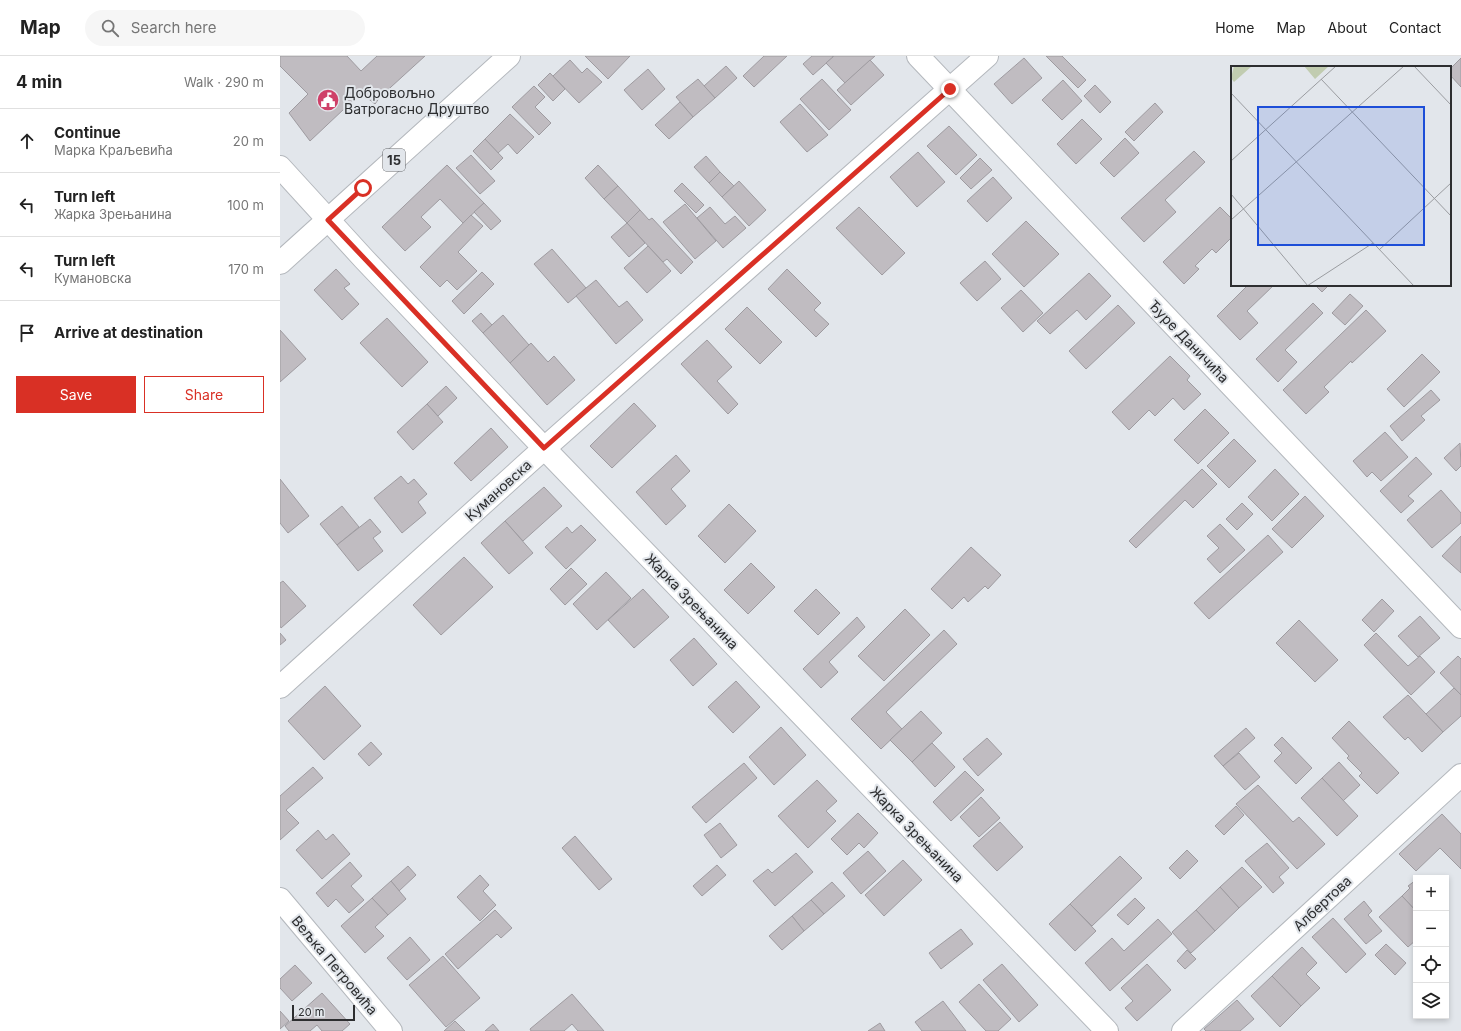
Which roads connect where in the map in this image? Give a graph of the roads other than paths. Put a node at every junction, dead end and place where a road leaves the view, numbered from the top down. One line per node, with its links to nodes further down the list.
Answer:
1 (509, 56): 6 (street, 15)
2 (918, 56): 4 (street, Ђуре Даничића)
3 (987, 56): 4 (street, Кумановска)
4 (950, 89): 8 (street, Кумановска); 9 (street, Ђуре Даничића)
5 (280, 167): 6 (street, Жарка Зрењанина)
6 (328, 220): 7 (street, 15); 8 (street, Жарка Зрењанина)
7 (280, 263)
8 (544, 448): 10 (street, Кумановска); 13 (street, Жарка Зрењанина)
9 (1461, 627)
10 (280, 687)
11 (1461, 775): 15 (street, Албертова)
12 (280, 899): 14 (street, Вељка Петровића)
13 (1097, 1028)
14 (391, 1031)
15 (1184, 1031)

